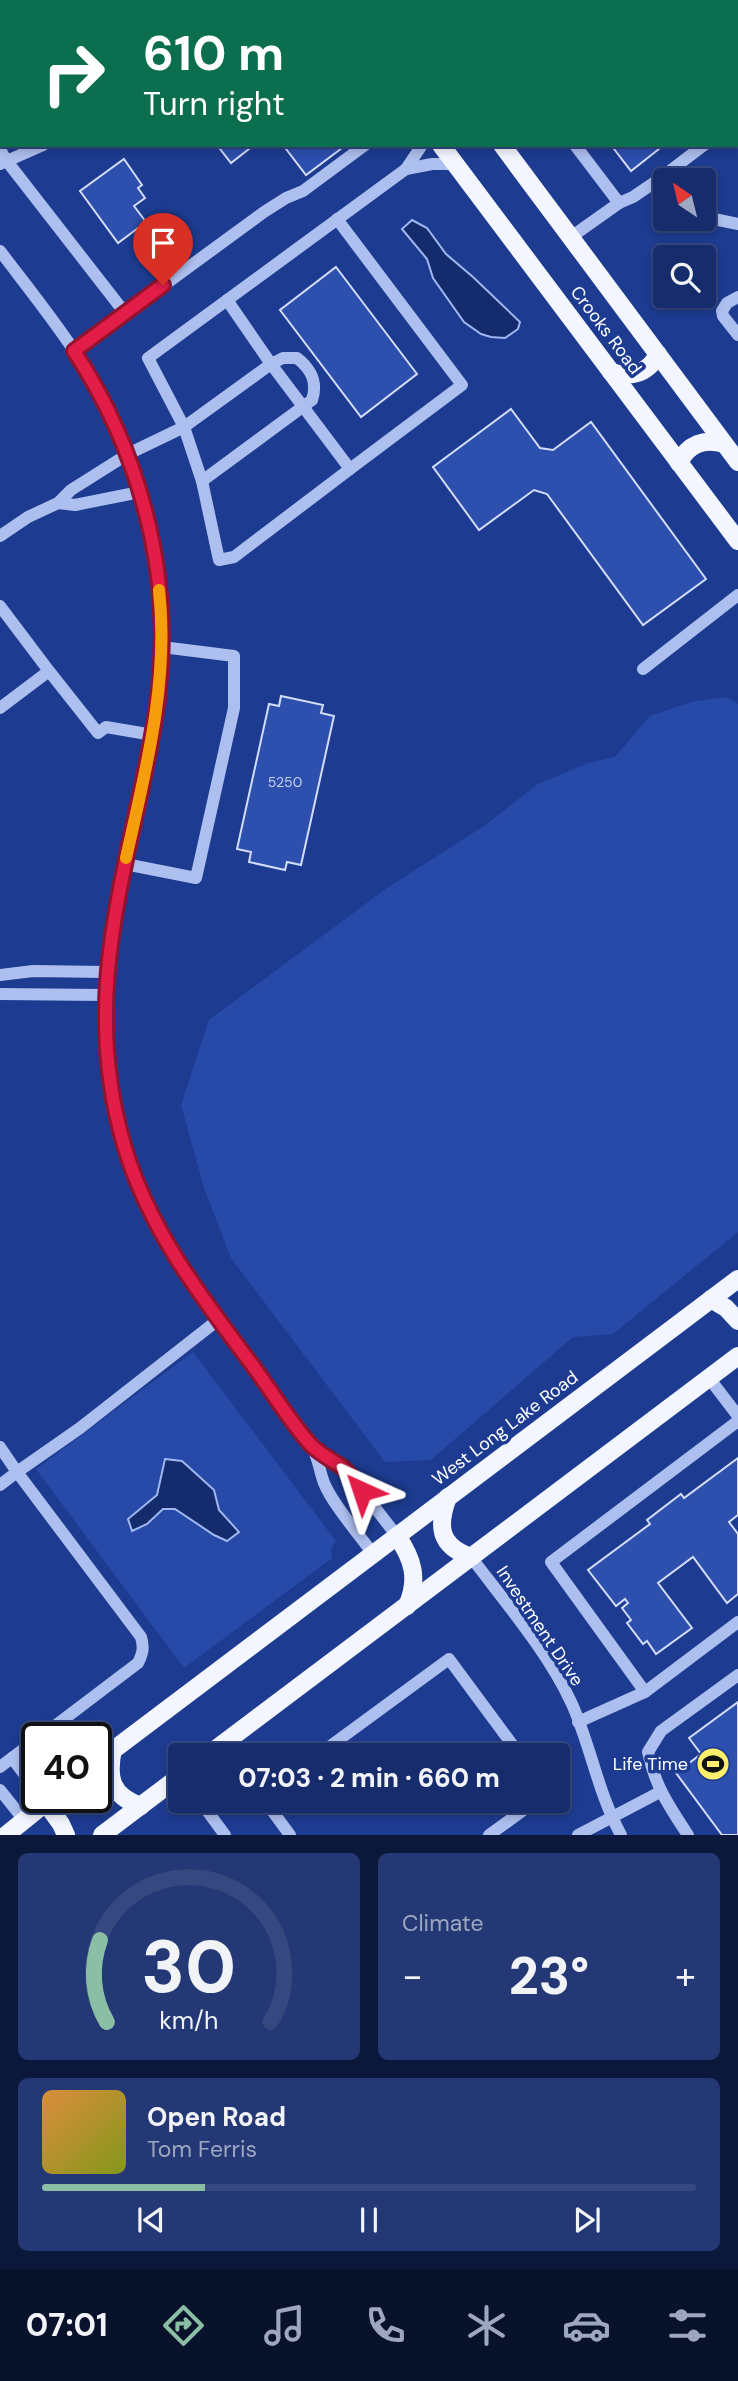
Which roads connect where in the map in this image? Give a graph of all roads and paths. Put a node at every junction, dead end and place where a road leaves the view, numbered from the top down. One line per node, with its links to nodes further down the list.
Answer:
1 (37, 147): 8 (street)
2 (362, 147): 21 (street)
3 (421, 147): 11 (street)
4 (442, 147): 9 (main road, Crooks Road)
5 (504, 147): 17 (main road, Crooks Road)
6 (577, 147): 13 (street)
7 (702, 147): 10 (street)
8 (2, 158): 21 (street)
9 (455, 164): 11 (street); 26 (main road, Crooks Road)
10 (679, 168)
11 (406, 169): 14 (street)
12 (653, 188): 13 (street)
13 (619, 203): 17 (street)
14 (337, 219): 20 (street); 33 (street)
15 (716, 219): 16 (street)
16 (738, 223)
17 (571, 237): 24 (main road, Crooks Road)
18 (0, 251): 23 (street)
19 (738, 297): 22 (street)
20 (227, 300): 25 (street); 28 (street)
21 (125, 313): 23 (street)
22 (738, 335)
23 (74, 351): 30 (street)
24 (658, 354): 26 (main road); 29 (main road, Crooks Road)
25 (271, 363): 27 (street); 27 (street); 28 (street)
26 (611, 372): 32 (main road, Crooks Road)
27 (303, 406): 33 (street); 34 (street)
28 (184, 427): 30 (street); 34 (street)
29 (724, 444): 31 (main road, Crooks Road); 32 (main road)
30 (128, 454): 35 (street); 36 (street)
31 (738, 462)
32 (679, 463): 38 (main road, Crooks Road)
33 (350, 469): 34 (street)
34 (202, 481)
35 (141, 492): 36 (street); 41 (street)
36 (58, 503): 37 (street)
37 (0, 536)
38 (738, 541)
39 (738, 595): 42 (street)
40 (0, 606): 43 (street)
41 (162, 647): 45 (street); 46 (street)
42 (643, 669)
43 (49, 671): 44 (street); 45 (street)
44 (0, 708)
45 (153, 735): 46 (street)
46 (124, 864): 47 (street)
47 (106, 972): 48 (street); 50 (street)
48 (0, 975)
49 (0, 994): 50 (street)
50 (105, 995): 53 (street)
51 (738, 1279): 52 (main road, West Long Lake Road)
52 (711, 1299): 54 (main road); 62 (main road, West Long Lake Road)
53 (218, 1320): 59 (street); 60 (street)
54 (738, 1321)
55 (737, 1355): 56 (main road)
56 (709, 1378): 57 (street); 65 (main road)
57 (738, 1419): 69 (street)
58 (0, 1447): 60 (street)
59 (313, 1447): 63 (street); 64 (street)
60 (17, 1472): 61 (street); 70 (street)
61 (0, 1485)
62 (448, 1497): 63 (main road, West Long Lake Road); 65 (main road)
63 (397, 1536): 64 (main road, West Long Lake Road); 66 (main road)
64 (373, 1554): 75 (main road, West Long Lake Road)
65 (471, 1557): 66 (main road); 71 (street, Investment Drive)
66 (407, 1606): 72 (main road)
67 (738, 1622): 69 (street)
68 (738, 1675): 82 (street)
69 (645, 1692): 71 (street)
70 (60, 1722)
71 (578, 1722): 89 (street, Investment Drive)
72 (224, 1743)
73 (334, 1743): 74 (street)
74 (511, 1743)
75 (113, 1749): 83 (main road)
76 (21, 1751): 77 (street)
77 (12, 1758): 78 (street); 79 (street)
78 (0, 1767)
79 (21, 1769)
80 (168, 1785): 83 (main road)
81 (0, 1790): 90 (street)
82 (660, 1792): 89 (street); 99 (street)
83 (141, 1806): 93 (main road)
84 (30, 1813): 90 (main road)
85 (54, 1813): 92 (main road)
86 (209, 1813): 94 (street)
87 (274, 1813): 95 (street)
88 (519, 1813): 96 (street)
89 (611, 1817): 97 (street); 98 (street, Investment Drive)
90 (24, 1820): 91 (main road)
91 (5, 1835)
92 (66, 1835)
93 (102, 1835)
94 (225, 1835)
95 (290, 1835)
96 (489, 1835)
97 (578, 1835)
98 (621, 1835)
99 (688, 1835)

